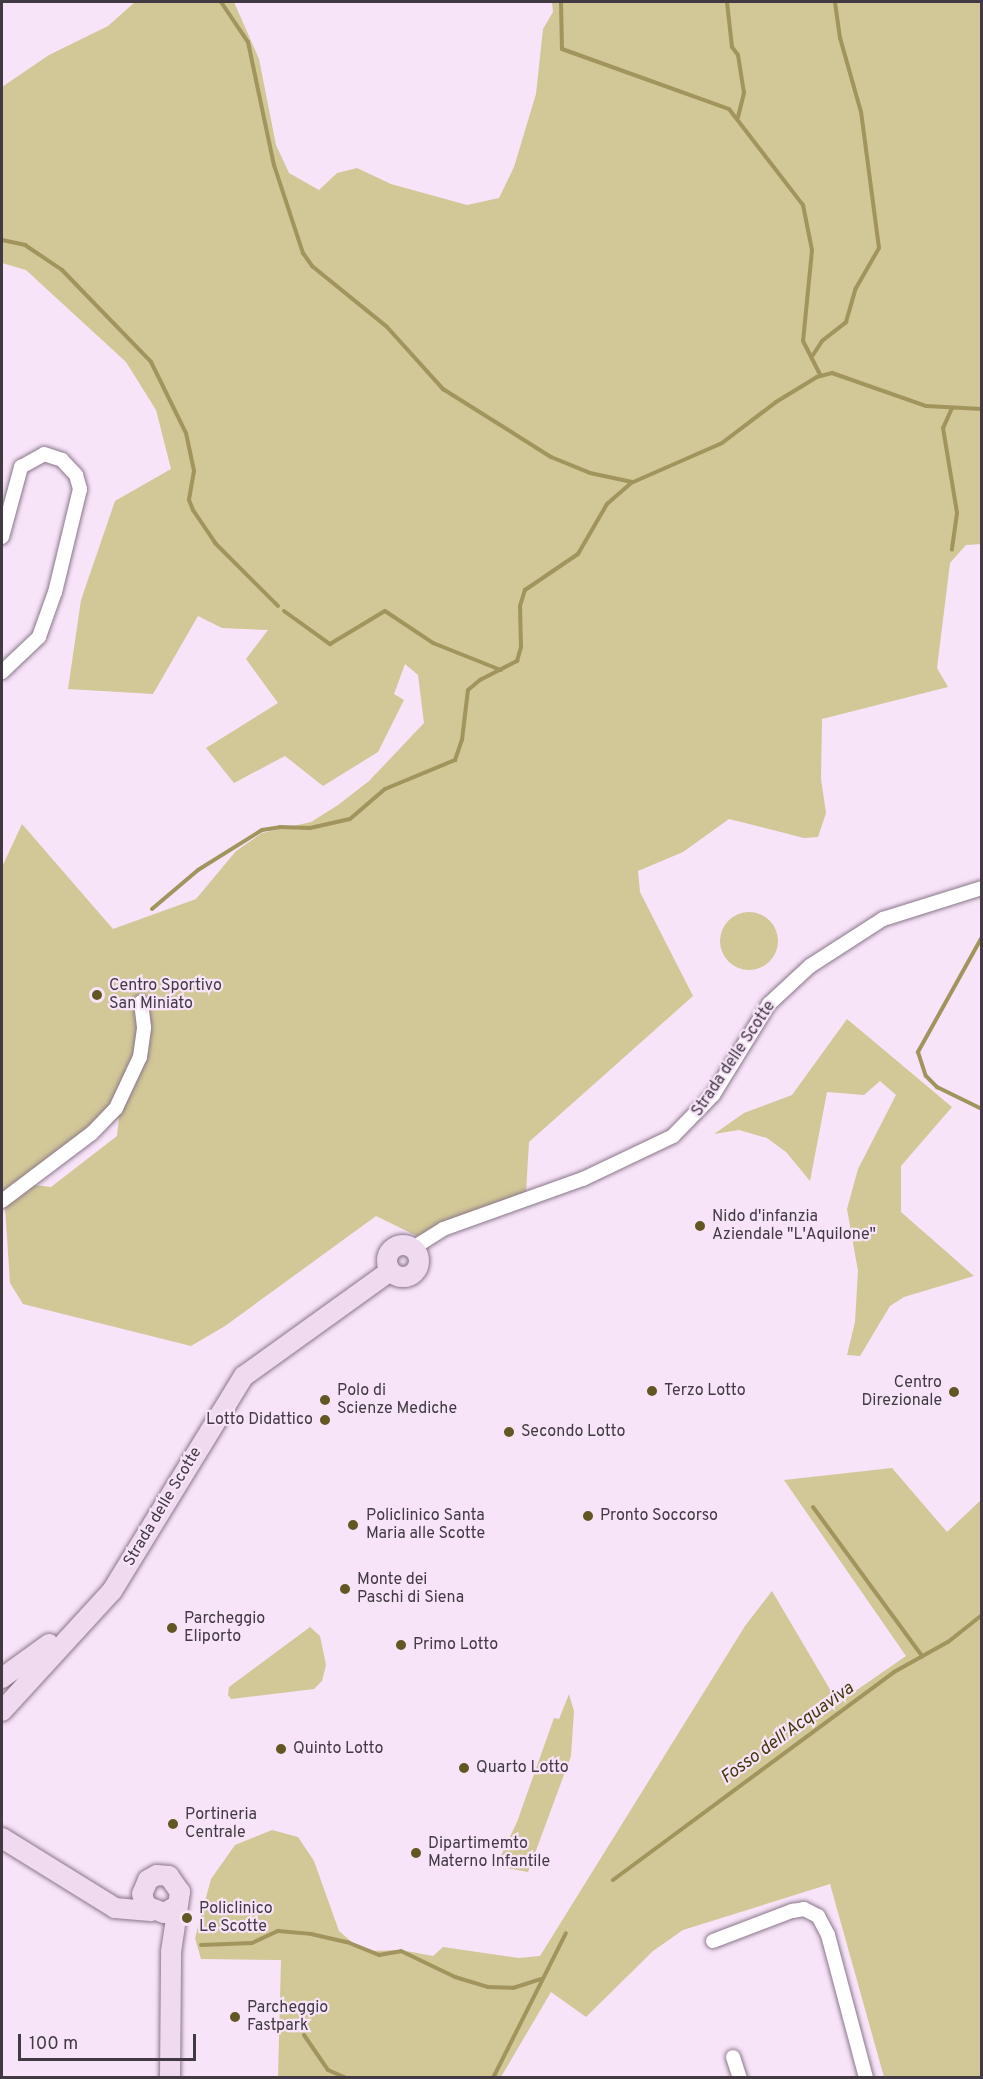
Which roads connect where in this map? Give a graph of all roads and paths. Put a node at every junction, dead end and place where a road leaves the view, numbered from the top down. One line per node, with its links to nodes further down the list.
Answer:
1 (2, 537): 2 (street)
2 (2, 672)
3 (981, 888): 6 (street, Strada delle Scotte)
4 (141, 1002): 5 (street)
5 (2, 1201)
6 (413, 1248): 7 (street, Strada delle Scotte)
7 (92, 1614): 8 (street); 9 (street, Strada delle Scotte)
8 (2, 1679): 9 (street)
9 (20, 1689): 10 (street, Strada delle Scotte)
10 (2, 1711)
11 (2, 1838): 13 (street)
12 (142, 1888): 13 (street); 14 (street); 14 (street)
13 (103, 1898): 14 (street)
14 (161, 1910): 17 (street)
15 (713, 1941): 19 (street)
16 (733, 2057): 18 (street)
17 (170, 2078)
18 (740, 2078)
19 (866, 2078)

